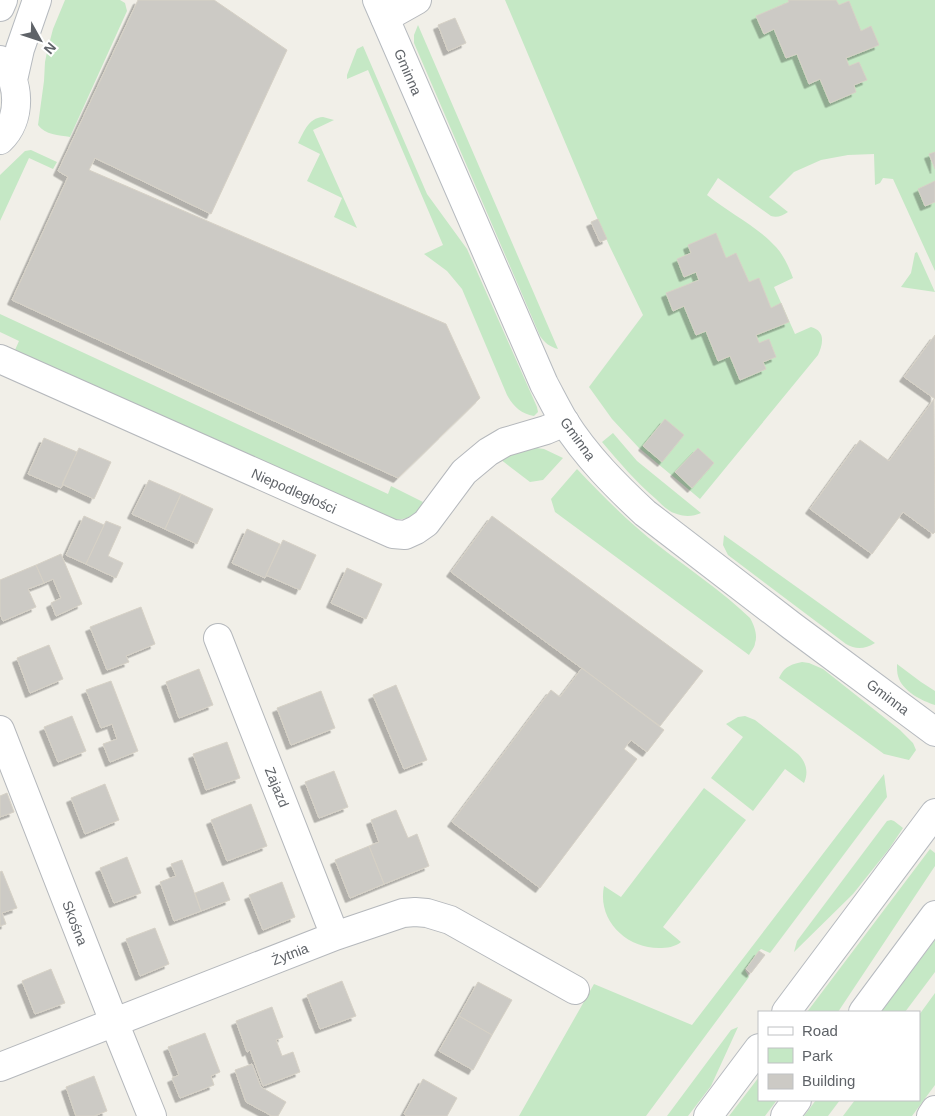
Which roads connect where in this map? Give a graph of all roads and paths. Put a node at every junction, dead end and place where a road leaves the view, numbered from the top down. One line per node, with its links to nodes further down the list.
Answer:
1 (4, 0): 4 (street)
2 (37, 0): 6 (street)
3 (417, 0): 5 (street, Gminna)
4 (0, 7)
5 (380, 9): 9 (street, Gminna)
6 (6, 70): 7 (street)
7 (0, 140)
8 (0, 359): 9 (street, Niepodległości)
9 (565, 422): 12 (street, Gminna)
10 (218, 638): 15 (street, Zajazd)
11 (0, 730): 19 (street, Skośna)
12 (935, 732)
13 (935, 813): 17 (street)
14 (935, 915): 18 (street)
15 (335, 936): 16 (street, Żytnia); 19 (street, Żytnia)
16 (575, 990)
17 (787, 1011)
18 (864, 1011)
19 (114, 1022): 21 (street, Żytnia); 24 (street, Skośna)
20 (758, 1049): 25 (street)
21 (0, 1067)
22 (796, 1101): 26 (street)
23 (935, 1110): 27 (street)
24 (152, 1116)
25 (708, 1116)
26 (785, 1116)
27 (931, 1116)

